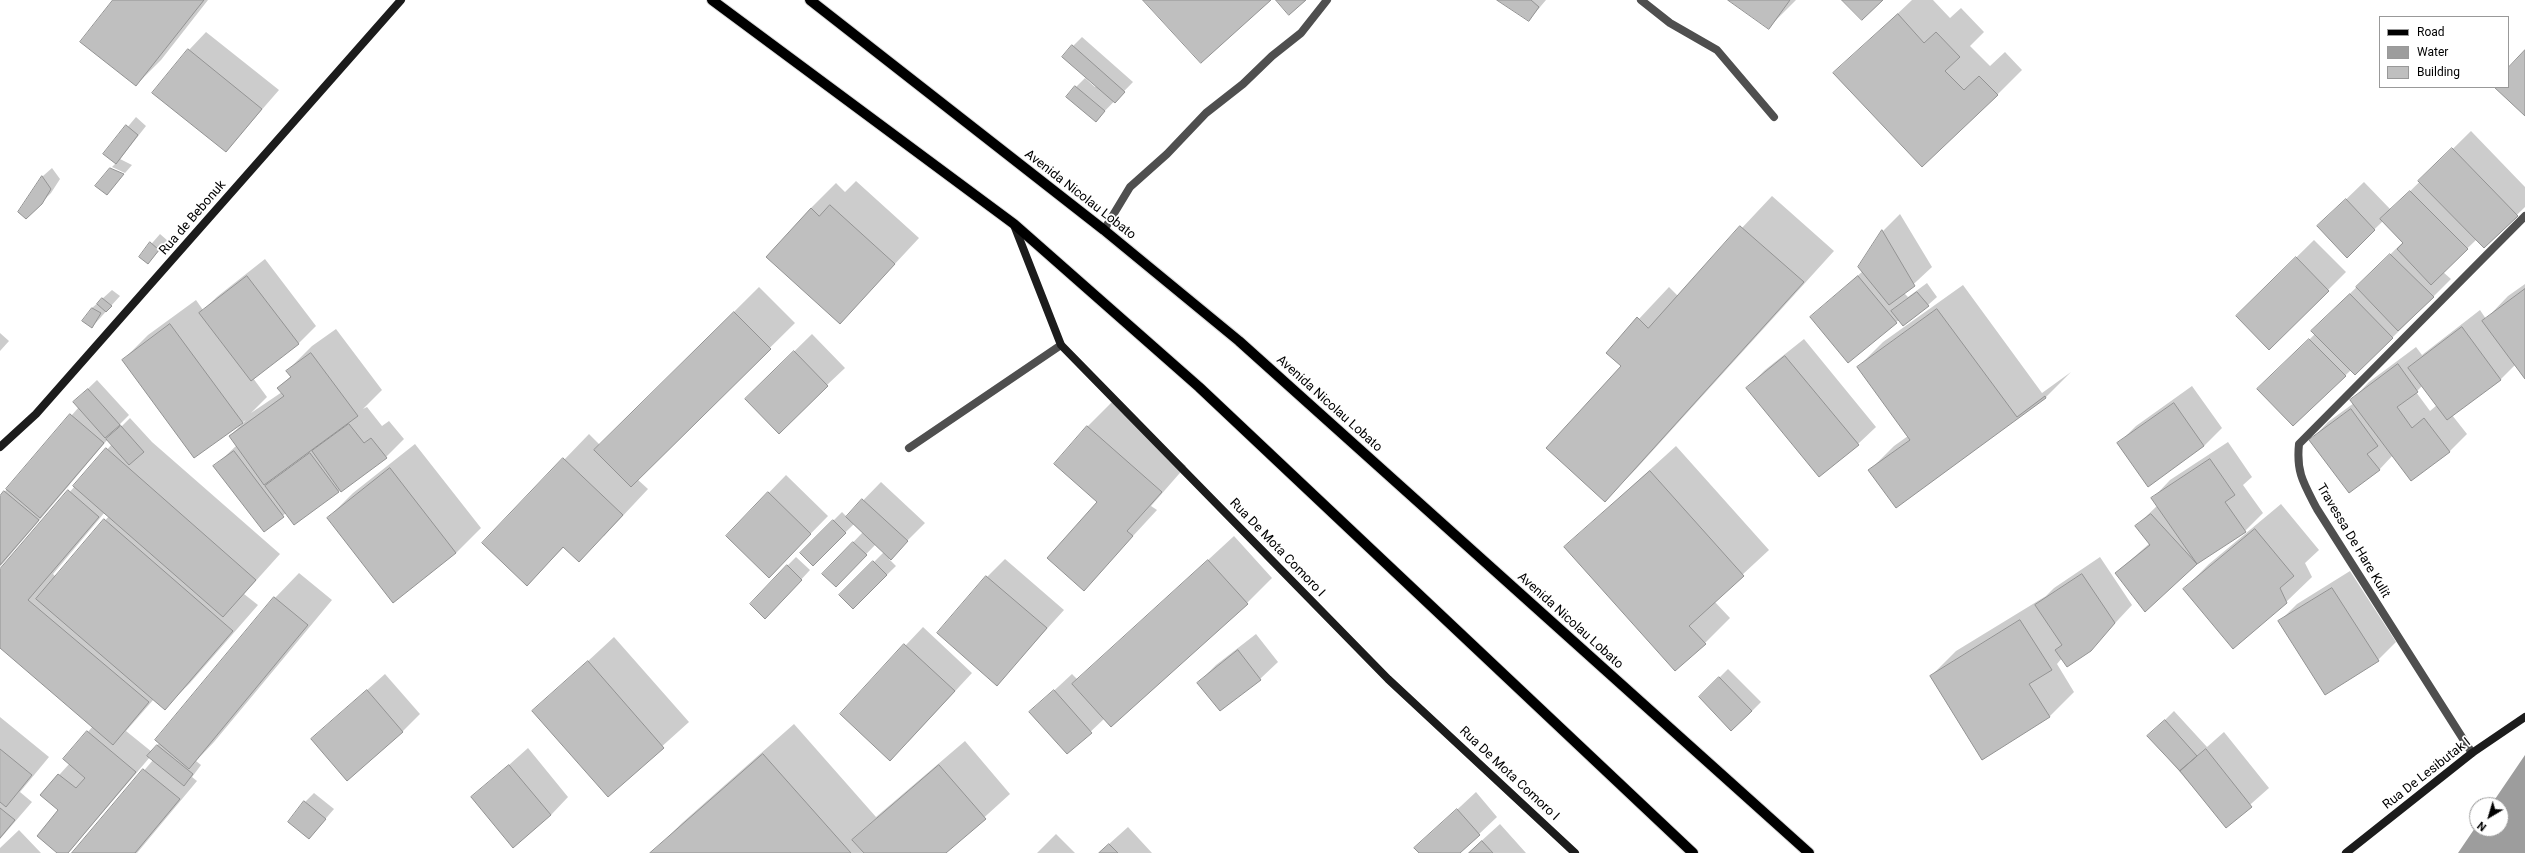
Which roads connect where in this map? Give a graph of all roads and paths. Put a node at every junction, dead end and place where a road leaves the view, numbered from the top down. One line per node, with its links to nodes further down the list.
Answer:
1 (401, 0): 11 (street, Rua de Bebonuk)
2 (712, 0): 8 (main road)
3 (810, 0): 9 (main road, Avenida Nicolau Lobato)
4 (1327, 0): 9 (street)
5 (1641, 0): 6 (street)
6 (1774, 117)
7 (2525, 216): 14 (street, Travessa De Hare Kulit)
8 (1014, 224): 10 (street, Rua De Mota Comoro I); 16 (main road)
9 (1104, 230): 17 (main road, Avenida Nicolau Lobato)
10 (1061, 345): 12 (street); 15 (street, Rua De Mota Comoro I)
11 (0, 448)
12 (909, 448)
13 (2525, 717): 14 (street, Rua De Lesibutak I)
14 (2472, 753): 18 (street, Rua De Lesibutak I)
15 (1575, 853)
16 (1693, 853)
17 (1809, 853)
18 (2346, 853)

